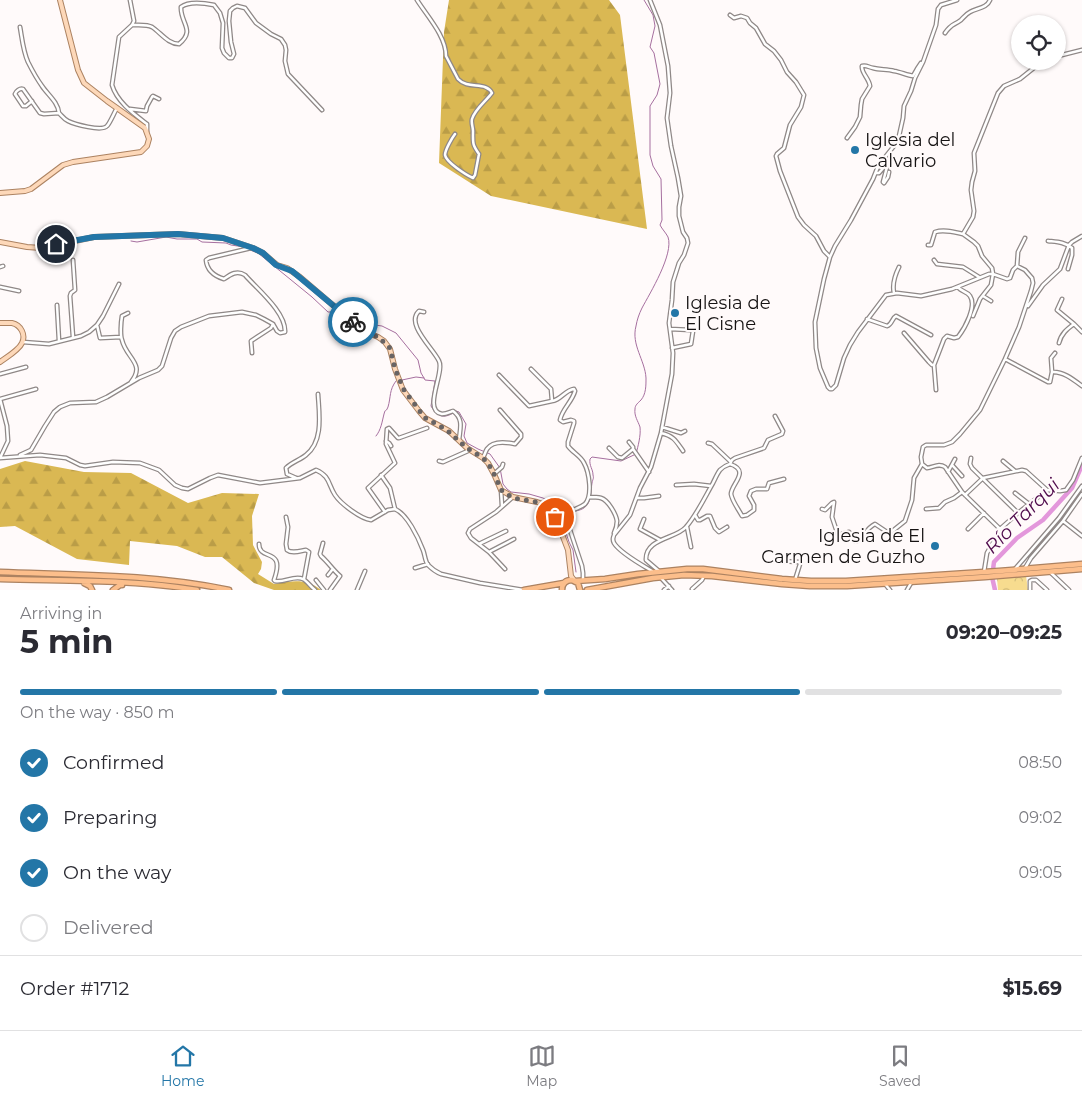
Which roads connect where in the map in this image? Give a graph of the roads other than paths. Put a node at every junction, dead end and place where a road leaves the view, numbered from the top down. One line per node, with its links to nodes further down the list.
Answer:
1 (60, 0): 17 (main road)
2 (130, 0): 8 (street)
3 (417, 0): 22 (street)
4 (650, 0): 61 (street)
5 (957, 0): 13 (street)
6 (990, 0): 10 (street)
7 (730, 16): 35 (street)
8 (132, 25): 18 (street); 19 (street)
9 (20, 27): 20 (street)
10 (945, 33)
11 (1082, 50): 12 (street)
12 (1066, 54)
13 (923, 62): 23 (street); 25 (street)
14 (1031, 70): 27 (street)
15 (159, 99): 18 (street)
16 (32, 101): 16 (street); 20 (street)
17 (117, 108): 20 (street); 21 (main road)
18 (129, 109): 21 (street)
19 (322, 110)
20 (58, 113)
21 (147, 132): 26 (main road)
22 (456, 134)
23 (847, 138)
24 (889, 172): 25 (street)
25 (876, 173): 35 (street)
26 (0, 193)
27 (962, 234): 32 (street); 41 (street)
28 (1082, 236): 33 (street)
29 (1026, 238): 38 (street)
30 (1048, 241): 33 (street)
31 (0, 242): 34 (main road)
32 (928, 245)
33 (1069, 245): 40 (street); 52 (street)
34 (253, 248): 58 (street); 94 (main road)
35 (830, 257): 56 (street)
36 (73, 260): 65 (street)
37 (934, 260): 42 (street)
38 (1017, 266): 41 (street); 52 (street)
39 (899, 267): 47 (street)
40 (1068, 269)
41 (993, 274): 42 (street); 48 (street)
42 (980, 278): 44 (street)
43 (119, 284): 60 (street)
44 (958, 287): 47 (street); 75 (street)
45 (0, 288): 46 (street)
46 (19, 291)
47 (894, 292): 56 (street)
48 (982, 296): 50 (street); 55 (street)
49 (1062, 299): 59 (street)
50 (991, 301)
51 (57, 305): 67 (street)
52 (1026, 308): 73 (street)
53 (424, 312): 94 (street)
54 (128, 313): 66 (street)
55 (973, 316)
56 (867, 319): 64 (street)
57 (0, 323): 68 (main road)
58 (273, 324): 71 (street); 81 (street)
59 (1074, 324): 62 (street); 69 (street)
60 (96, 325): 65 (street); 66 (street)
61 (670, 329): 70 (street); 70 (street)
62 (1082, 332)
63 (904, 333): 75 (street)
64 (932, 335)
65 (73, 337): 67 (street)
66 (121, 337): 81 (street)
67 (59, 341): 68 (street)
68 (23, 342): 74 (main road)
69 (1059, 342)
70 (672, 348): 90 (street)
71 (252, 353)
72 (1055, 353): 78 (street)
73 (1005, 359): 78 (street); 112 (street)
74 (0, 362)
75 (934, 365): 84 (street)
76 (26, 366): 79 (street)
77 (531, 369): 87 (street)
78 (1052, 372): 82 (street)
79 (0, 374)
80 (499, 375): 87 (street)
81 (130, 383): 104 (street)
82 (1082, 386)
83 (36, 389): 86 (street)
84 (936, 390)
85 (318, 394): 121 (street)
86 (0, 399): 105 (street)
87 (552, 401): 134 (street)
88 (500, 410): 103 (street)
89 (775, 416): 111 (street)
90 (662, 427): 92 (street); 93 (street)
91 (427, 428): 95 (street)
92 (685, 431)
93 (661, 433): 101 (street); 116 (street)
94 (459, 440): 100 (main road)
95 (386, 442): 98 (street); 119 (street)
96 (629, 442): 102 (street)
97 (708, 443): 111 (street)
98 (391, 446)
99 (609, 448): 102 (street)
100 (470, 450): 103 (main road); 110 (street)
101 (683, 451)
102 (635, 452): 116 (street)
103 (485, 454): 118 (main road)
104 (16, 456): 105 (street); 121 (street)
105 (0, 458)
106 (971, 458): 122 (street)
107 (1082, 458): 128 (street)
108 (955, 459): 113 (street)
109 (1003, 460): 115 (street)
110 (439, 461)
111 (731, 463): 123 (street); 125 (street)
112 (922, 464): 117 (street); 141 (street)
113 (952, 464): 117 (street); 120 (street)
114 (503, 465): 118 (street)
115 (1015, 471): 122 (street); 128 (street)
116 (649, 472): 136 (street)
117 (948, 472): 129 (street)
118 (494, 474): 127 (main road)
119 (381, 475): 139 (street); 144 (street)
120 (962, 476)
121 (298, 478): 144 (street)
122 (983, 478): 132 (street); 146 (street)
123 (784, 479)
124 (676, 486): 125 (street)
125 (711, 486): 147 (street)
126 (1082, 486): 171 (street)
127 (501, 490): 135 (main road); 138 (street)
128 (1047, 490): 137 (street)
129 (962, 492): 132 (street); 142 (street)
130 (1015, 493): 137 (street)
131 (1082, 494): 150 (street)
132 (965, 495): 145 (street)
133 (659, 496): 136 (street)
134 (589, 497): 140 (street); 156 (street)
135 (513, 498): 138 (street); 143 (main road)
136 (636, 498): 156 (street)
137 (1029, 504): 146 (street)
138 (502, 507): 162 (street)
139 (395, 508): 144 (street); 166 (street)
140 (574, 509): 143 (street); 190 (street)
141 (822, 509)
142 (926, 509)
143 (552, 511): 175 (main road)
144 (384, 512)
145 (984, 513): 153 (street); 154 (street)
146 (1018, 513): 154 (street)
147 (695, 515): 151 (street); 152 (street)
148 (286, 518): 187 (street)
149 (644, 519): 159 (street)
150 (1063, 521): 157 (street); 176 (street)
151 (687, 527): 159 (street); 163 (street)
152 (727, 527)
153 (968, 529)
154 (1000, 529): 180 (street)
155 (506, 530): 162 (street)
156 (614, 535): 167 (street)
157 (1082, 536)
158 (514, 539): 164 (street)
159 (660, 540): 183 (street)
160 (323, 543): 173 (street)
161 (259, 544): 187 (street)
162 (479, 544): 164 (street)
163 (691, 547)
164 (489, 552): 170 (street)
165 (779, 561): 191 (street)
166 (428, 564): 169 (street); 208 (street)
167 (642, 564): 179 (street); 182 (street)
168 (1082, 564): 176 (highway)
169 (415, 568)
170 (505, 569)
171 (1015, 569): 176 (highway); 181 (highway)
172 (1082, 569): 177 (highway)
173 (332, 570): 184 (street); 206 (street)
174 (365, 570): 207 (street)
175 (570, 570): 189 (main road); 193 (main road)
176 (1024, 571): 177 (highway); 181 (highway)
177 (1049, 571): 218 (street)
178 (0, 572): 203 (highway)
179 (654, 572): 182 (highway); 183 (highway)
180 (986, 573): 181 (highway); 191 (highway); 194 (highway)
181 (1000, 573)
182 (638, 574): 190 (highway)
183 (660, 574): 185 (highway); 191 (highway); 197 (street); 198 (highway)
184 (328, 575)
185 (705, 576): 196 (highway); 199 (street)
186 (0, 579): 192 (highway)
187 (304, 579): 204 (street)
188 (316, 580): 205 (street)
189 (575, 580): 190 (highway); 193 (highway); 210 (highway)
190 (582, 580)
191 (795, 580)
192 (72, 581): 195 (highway); 200 (highway)
193 (565, 582): 208 (highway); 209 (highway)
194 (912, 582): 196 (highway); 215 (street)
195 (135, 583): 201 (highway); 202 (highway)
196 (885, 584): 214 (street)
197 (669, 586): 212 (street); 213 (street)
198 (596, 589): 211 (highway)
199 (692, 589)
200 (92, 590)
201 (113, 590)
202 (197, 590)
203 (229, 590)
204 (315, 590)
205 (324, 590)
206 (330, 590)
207 (357, 590)
208 (524, 590)
209 (562, 590)
210 (580, 590)
211 (587, 590)
212 (664, 590)
213 (672, 590)
214 (890, 590)
215 (907, 590)
216 (1030, 590): 217 (street)
217 (1046, 590)
218 (1069, 590)

